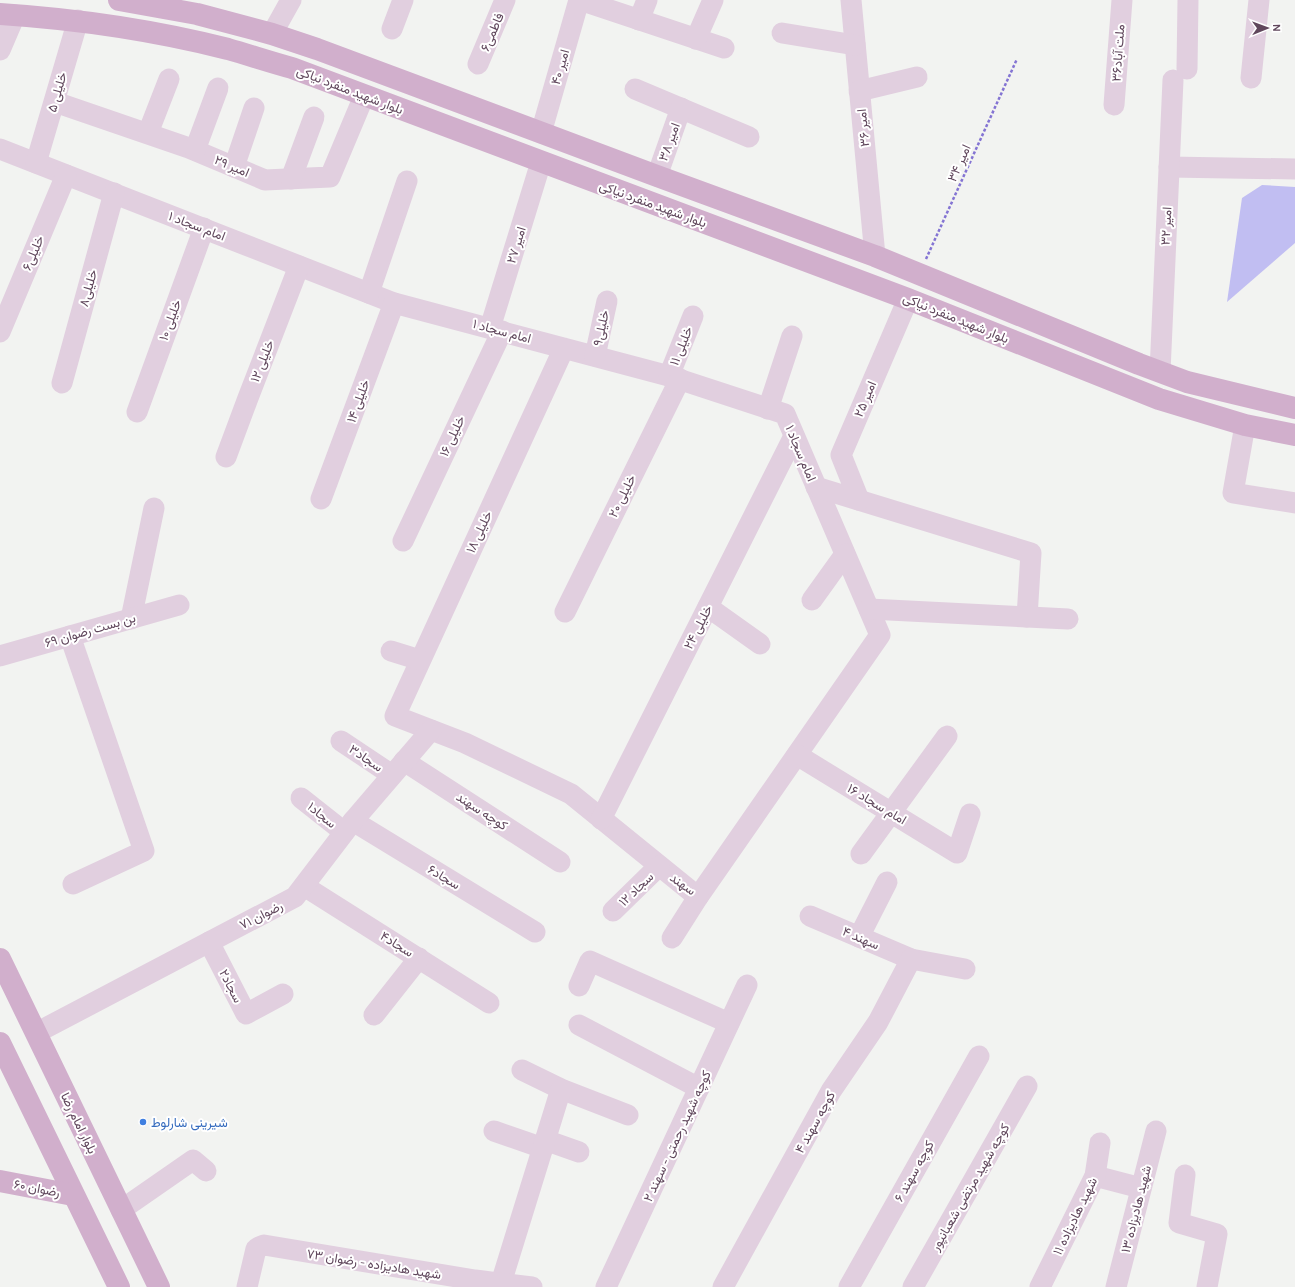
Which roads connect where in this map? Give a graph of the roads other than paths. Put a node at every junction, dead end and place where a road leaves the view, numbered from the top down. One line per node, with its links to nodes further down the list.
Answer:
1 (119, 0): 17 (main road, بلوار شهید منفرد نیاکی)
2 (291, 0): 17 (street)
3 (403, 0): 15 (street)
4 (505, 0): 22 (street, فاطمی۶)
5 (580, 0): 14 (street); 36 (street, امیر ۴۰)
6 (646, 0): 14 (street)
7 (713, 0): 18 (street)
8 (851, 0): 19 (street, امیر ۳۶)
9 (1122, 0): 31 (street, ملت آباد۳۶)
10 (1188, 0): 43 (street, امیر ۳۲)
11 (1259, 0): 24 (street)
12 (8, 15): 13 (main road, بلوار شهید منفرد نیاکی); 21 (street)
13 (78, 20): 29 (main road, بلوار شهید منفرد نیاکی); 30 (street, خلیلی ۵)
14 (639, 20): 18 (street)
15 (392, 29)
16 (782, 33): 19 (street)
17 (272, 34): 36 (main road, بلوار شهید منفرد نیاکی)
18 (696, 39): 20 (street)
19 (855, 45): 28 (street, امیر ۳۶)
20 (724, 48)
21 (0, 50)
22 (478, 64)
23 (917, 78): 28 (street)
24 (1252, 78)
25 (169, 80): 35 (street)
26 (218, 88): 39 (street)
27 (635, 89): 33 (street)
28 (860, 91): 51 (street, امیر ۳۶)
29 (364, 96): 40 (main road, بلوار شهید منفرد نیاکی); 47 (street, امیر ۲۹)
30 (54, 102): 35 (street, امیر ۲۹); 41 (street, خلیلی ۵)
31 (1114, 105)
32 (254, 108): 42 (street)
33 (681, 108): 37 (street); 46 (street, امیر ۳۸)
34 (314, 117): 47 (street)
35 (148, 133): 39 (street, امیر ۲۹)
36 (541, 133): 46 (main road, بلوار شهید منفرد نیاکی)
37 (749, 137)
38 (0, 149): 41 (street, امام سجاد ۱)
39 (195, 150): 42 (street, امیر ۲۹)
40 (541, 162): 55 (main road, بلوار شهید منفرد نیاکی); 59 (street, امیر ۲۷)
41 (36, 163): 45 (street, امام سجاد ۱)
42 (234, 167): 47 (street, امیر ۲۹)
43 (1169, 167): 44 (street); 64 (street, امیر ۳۲)
44 (1295, 169)
45 (66, 175): 49 (street, امام سجاد ۱); 60 (street, خلیلی۶)
46 (657, 176): 51 (main road, بلوار شهید منفرد نیاکی)
47 (291, 179)
48 (408, 181): 54 (street)
49 (114, 193): 50 (street, امام سجاد ۱); 66 (street, خلیلی۸)
50 (204, 228): 52 (street, امام سجاد ۱); 69 (street, خلیلی ۱۰)
51 (875, 256): 53 (main road, بلوار شهید منفرد نیاکی)
52 (299, 266): 54 (street, امام سجاد ۱); 73 (street, خلیلی ۱۲)
53 (919, 275): 55 (main road); 64 (main road, بلوار شهید منفرد نیاکی)
54 (369, 293): 57 (street, امام سجاد ۱)
55 (908, 299): 70 (main road, بلوار شهید منفرد نیاکی); 76 (street, امیر ۲۵)
56 (607, 301): 63 (street, خلیلی۹)
57 (394, 303): 59 (street, امام سجاد ۱); 75 (street, خلیلی ۱۴)
58 (693, 316): 65 (street, خلیلی ۱۱)
59 (496, 329): 62 (street, امام سجاد ۱); 79 (street, خلیلی ۱۶)
60 (0, 332)
61 (792, 336): 68 (street)
62 (564, 348): 63 (street, امام سجاد ۱); 94 (street, خلیلی ۱۸)
63 (595, 356): 65 (street, امام سجاد ۱)
64 (1160, 372): 67 (main road, بلوار شهید منفرد نیاکی)
65 (675, 378): 68 (street, امام سجاد ۱); 85 (street, خلیلی ۲۰)
66 (62, 383)
67 (1295, 408)
68 (768, 409): 72 (street, امام سجاد ۱)
69 (137, 412)
70 (1245, 425): 71 (main road, بلوار شهید منفرد نیاکی); 77 (street)
71 (1295, 435)
72 (794, 436): 74 (street, امام سجاد ۱); 83 (street, خلیلی ۲۴)
73 (226, 457)
74 (816, 487): 76 (street); 80 (street, امام سجاد ۱)
75 (321, 499)
76 (859, 500): 86 (street)
77 (1295, 503)
78 (154, 508): 87 (street)
79 (403, 541)
80 (845, 554): 81 (street); 84 (street, امام سجاد ۱)
81 (812, 600)
82 (179, 605): 87 (street, بن بست رضوان ۶۹)
83 (708, 607): 91 (street); 104 (street, خلیلی ۲۴)
84 (869, 609): 86 (street); 89 (street, امام سجاد ۱)
85 (565, 612)
86 (1027, 617): 88 (street)
87 (131, 619): 90 (street, بن بست رضوان ۶۹)
88 (1068, 619)
89 (880, 635): 99 (street, سهند)
90 (70, 636): 93 (street, بن بست رضوان ۶۹); 110 (street)
91 (760, 644)
92 (391, 651): 94 (street)
93 (0, 656)
94 (420, 660): 95 (street, خلیلی ۱۸)
95 (395, 716): 96 (street, سهند)
96 (430, 730): 100 (street, رضوان ۷۱); 104 (street, سهند)
97 (947, 736): 102 (street)
98 (341, 741): 100 (street, سجاد۳)
99 (796, 755): 102 (street, امام سجاد ۱۶); 112 (street, سهند)
100 (398, 768): 105 (street, رضوان ۷۱); 107 (street, كوچه سهند)
101 (301, 798): 105 (street, سجاد۱)
102 (892, 813): 103 (street, امام سجاد ۱۶); 106 (street)
103 (970, 814)
104 (601, 819): 108 (street, سهند)
105 (348, 827): 111 (street, رضوان ۷۱); 115 (street, سجاد۶)
106 (861, 854)
107 (560, 862)
108 (660, 866): 112 (street, سهند); 113 (street, سجاد ۱۲)
109 (887, 882): 116 (street)
110 (73, 884)
111 (304, 886): 118 (street, رضوان ۷۱); 119 (street, سجاد۴)
112 (698, 897): 117 (street)
113 (613, 911)
114 (810, 916): 116 (street, سهند ۴)
115 (535, 932)
116 (859, 937): 121 (street, سهند ۴)
117 (672, 938)
118 (209, 942): 125 (street, سجاد۲); 130 (street, رضوان ۷۱)
119 (419, 958): 126 (street, سجاد۴); 127 (street)
120 (0, 959): 130 (main road, بلوار امام رضا)
121 (911, 960): 122 (street, سهند ۴); 156 (street, کوچه سهند ۴)
122 (964, 969)
123 (747, 985): 128 (street, کوچه شهید رحمتی - سهند ۲)
124 (579, 986): 128 (street)
125 (283, 994)
126 (489, 1003)
127 (374, 1015)
128 (729, 1023): 135 (street, کوچه شهید رحمتی - سهند ۲)
129 (579, 1025): 135 (street)
130 (36, 1033): 149 (main road, بلوار امام رضا)
131 (0, 1042): 148 (main road)
132 (979, 1056): 157 (street, کوچه سهند ۶)
133 (522, 1070): 136 (street)
134 (1027, 1086): 158 (street, کوچه شهید مرتضی شعبانپور)
135 (699, 1088): 155 (street, کوچه شهید رحمتی - سهند ۲)
136 (561, 1089): 137 (street); 141 (street)
137 (628, 1115)
138 (494, 1131): 141 (street)
139 (1156, 1131): 147 (street, شهید هادیزاده ۱۳)
140 (1100, 1143): 145 (street, شهید هادیزاده ۱۱)
141 (544, 1144): 142 (street); 150 (street)
142 (579, 1152)
143 (206, 1171): 149 (street)
144 (1185, 1175): 161 (street)
145 (1095, 1176): 147 (street); 159 (street, شهید هادیزاده ۱۱)
146 (0, 1181): 148 (main road, رضوان ۶۰)
147 (1142, 1188): 160 (street, شهید هادیزاده ۱۳)
148 (73, 1195): 151 (main road)
149 (121, 1210): 152 (main road, بلوار امام رضا)
150 (501, 1283): 153 (street, شهید هادیزاده - رضوان ۷۳); 154 (street, شهید هادیزاده - رضوان ۷۳)
151 (119, 1287)
152 (159, 1287)
153 (247, 1287)
154 (532, 1287)
155 (606, 1287)
156 (723, 1287)
157 (849, 1287)
158 (913, 1287)
159 (1040, 1287)
160 (1116, 1287)
161 (1207, 1287)

